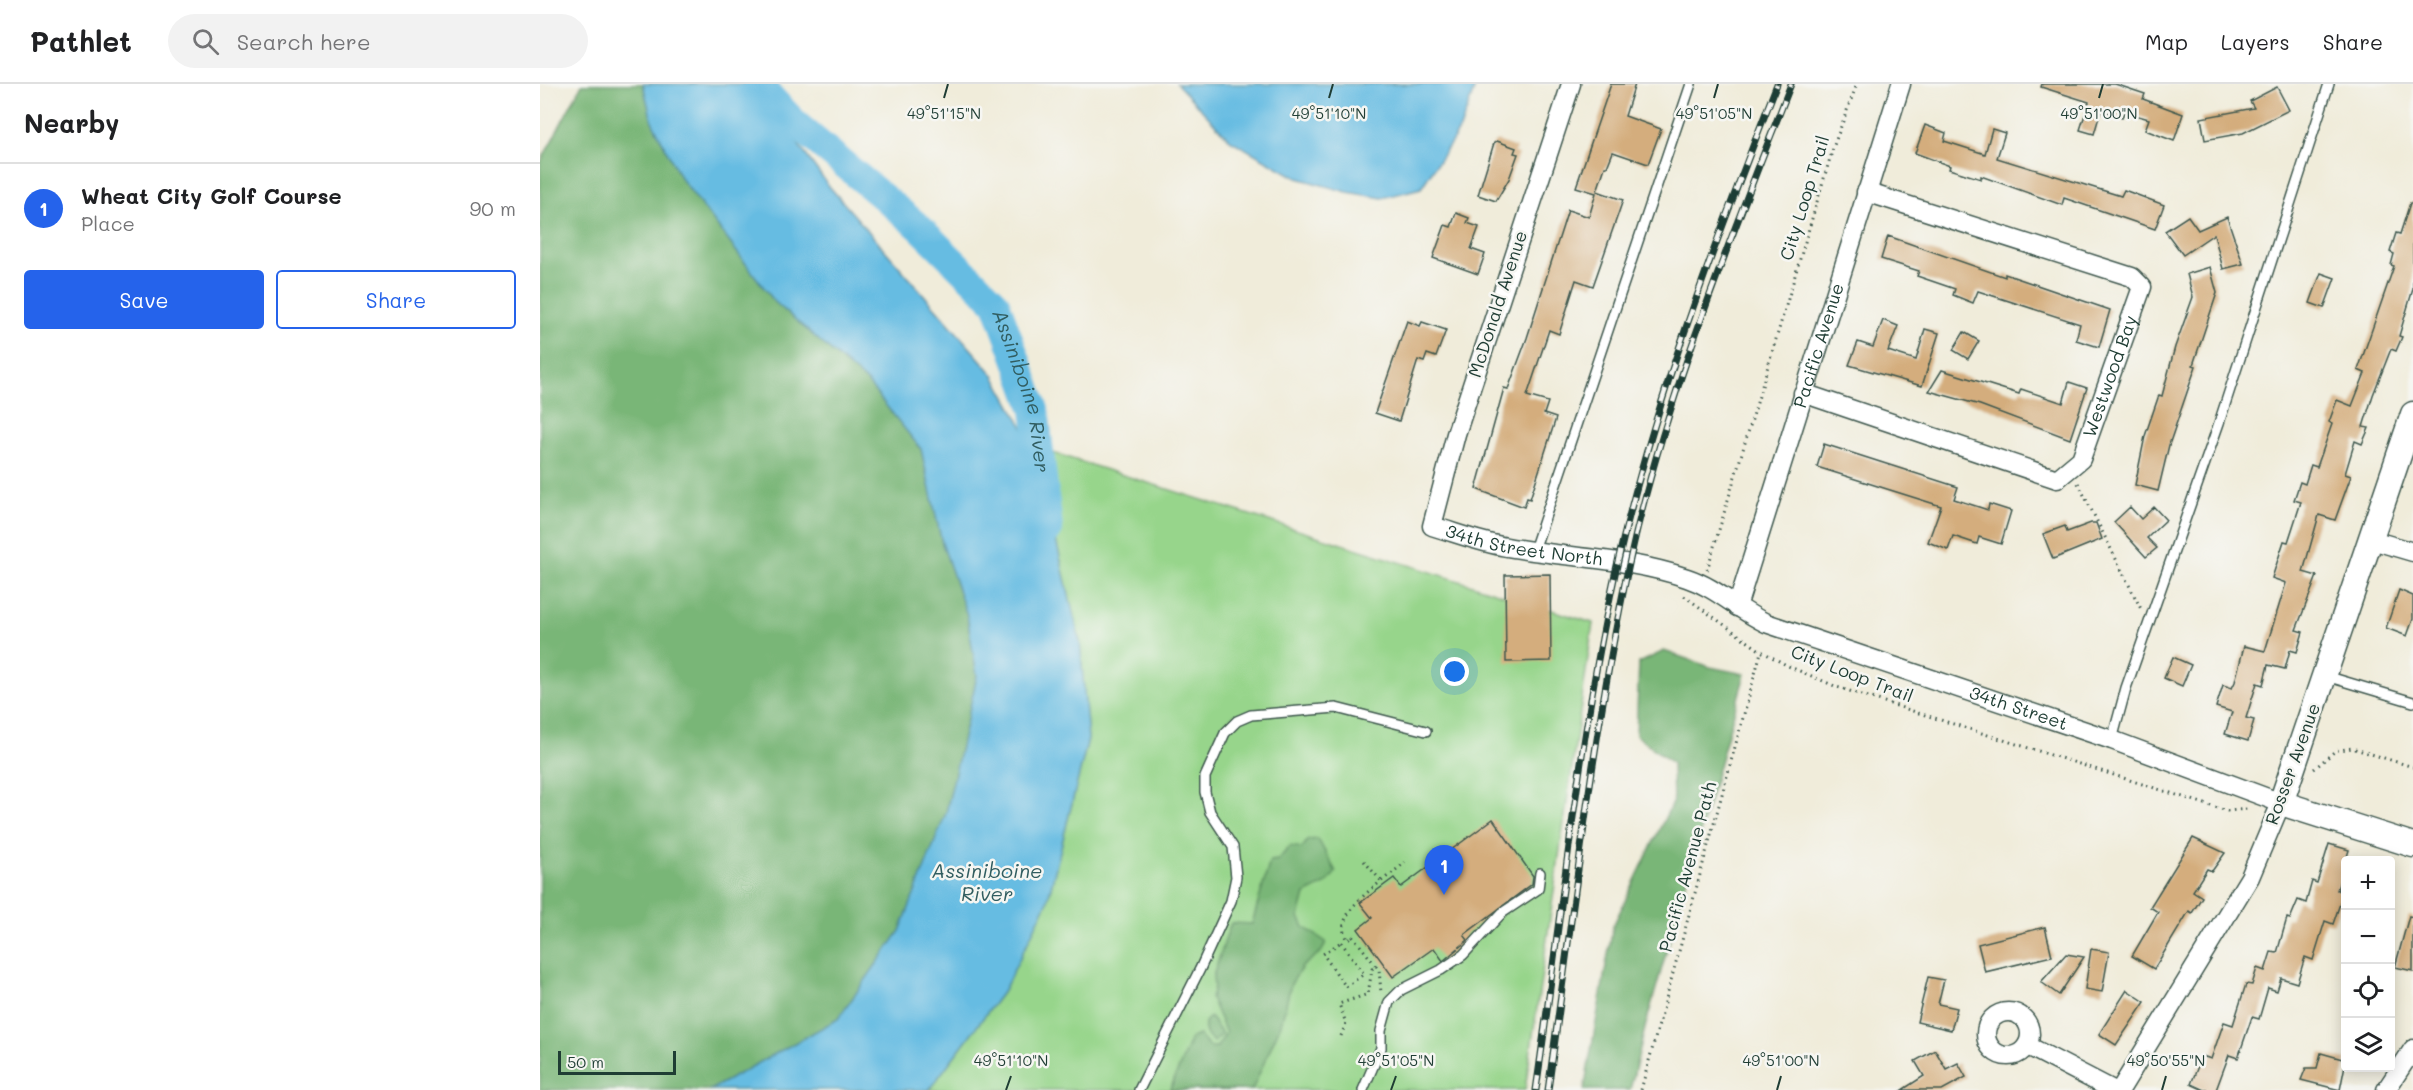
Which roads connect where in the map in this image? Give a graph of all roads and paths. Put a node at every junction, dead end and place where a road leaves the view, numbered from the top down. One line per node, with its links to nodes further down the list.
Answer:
1 (1570, 84): 10 (street, McDonald Avenue)
2 (1691, 84): 12 (lane)
3 (1857, 84): 15 (path, City Loop Trail)
4 (1901, 84): 6 (street, Pacific Avenue)
5 (2330, 84): 17 (lane)
6 (1866, 192): 7 (street, Pacific Avenue); 9 (street, Westwood Bay)
7 (1803, 393): 9 (street); 16 (street, Pacific Avenue)
8 (2413, 414): 11 (street, Rosser Avenue)
9 (2071, 468): 17 (path)
10 (1432, 526): 12 (street, 34th Street North)
11 (2372, 540): 13 (street); 19 (street, Rosser Avenue)
12 (1534, 550): 14 (street, 34th Street North)
13 (2413, 552)
14 (1624, 563): 15 (street, 34th Street)
15 (1703, 584): 16 (street, 34th Street); 18 (path, City Loop Trail)
16 (1737, 607): 22 (street, 34th Street)
17 (2151, 618): 22 (lane)
18 (1761, 651): 25 (path, City Loop Trail); 40 (path, Pacific Avenue Path)
19 (2325, 675): 20 (lane); 25 (street, Rosser Avenue)
20 (2413, 702)
21 (1426, 731): 38 (lane)
22 (2112, 740): 25 (street, 34th Street)
23 (2413, 767): 24 (path)
24 (2310, 773)
25 (2281, 802): 26 (street, 34th Street); 42 (street, Rosser Avenue)
26 (2413, 845)
27 (1364, 861): 30 (path)
28 (1405, 862): 30 (path)
29 (1540, 873): 34 (lane)
30 (1382, 882): 31 (path)
31 (1346, 938): 32 (path); 33 (path)
32 (1341, 942): 32 (path)
33 (1376, 966): 34 (path); 35 (path)
34 (1389, 1002): 39 (lane)
35 (1341, 1036)
36 (2028, 1046): 41 (street)
37 (2413, 1049): 43 (street)
38 (1139, 1090)
39 (1363, 1090)
40 (1641, 1090)
41 (2113, 1090)
42 (2120, 1090)
43 (2386, 1090)

